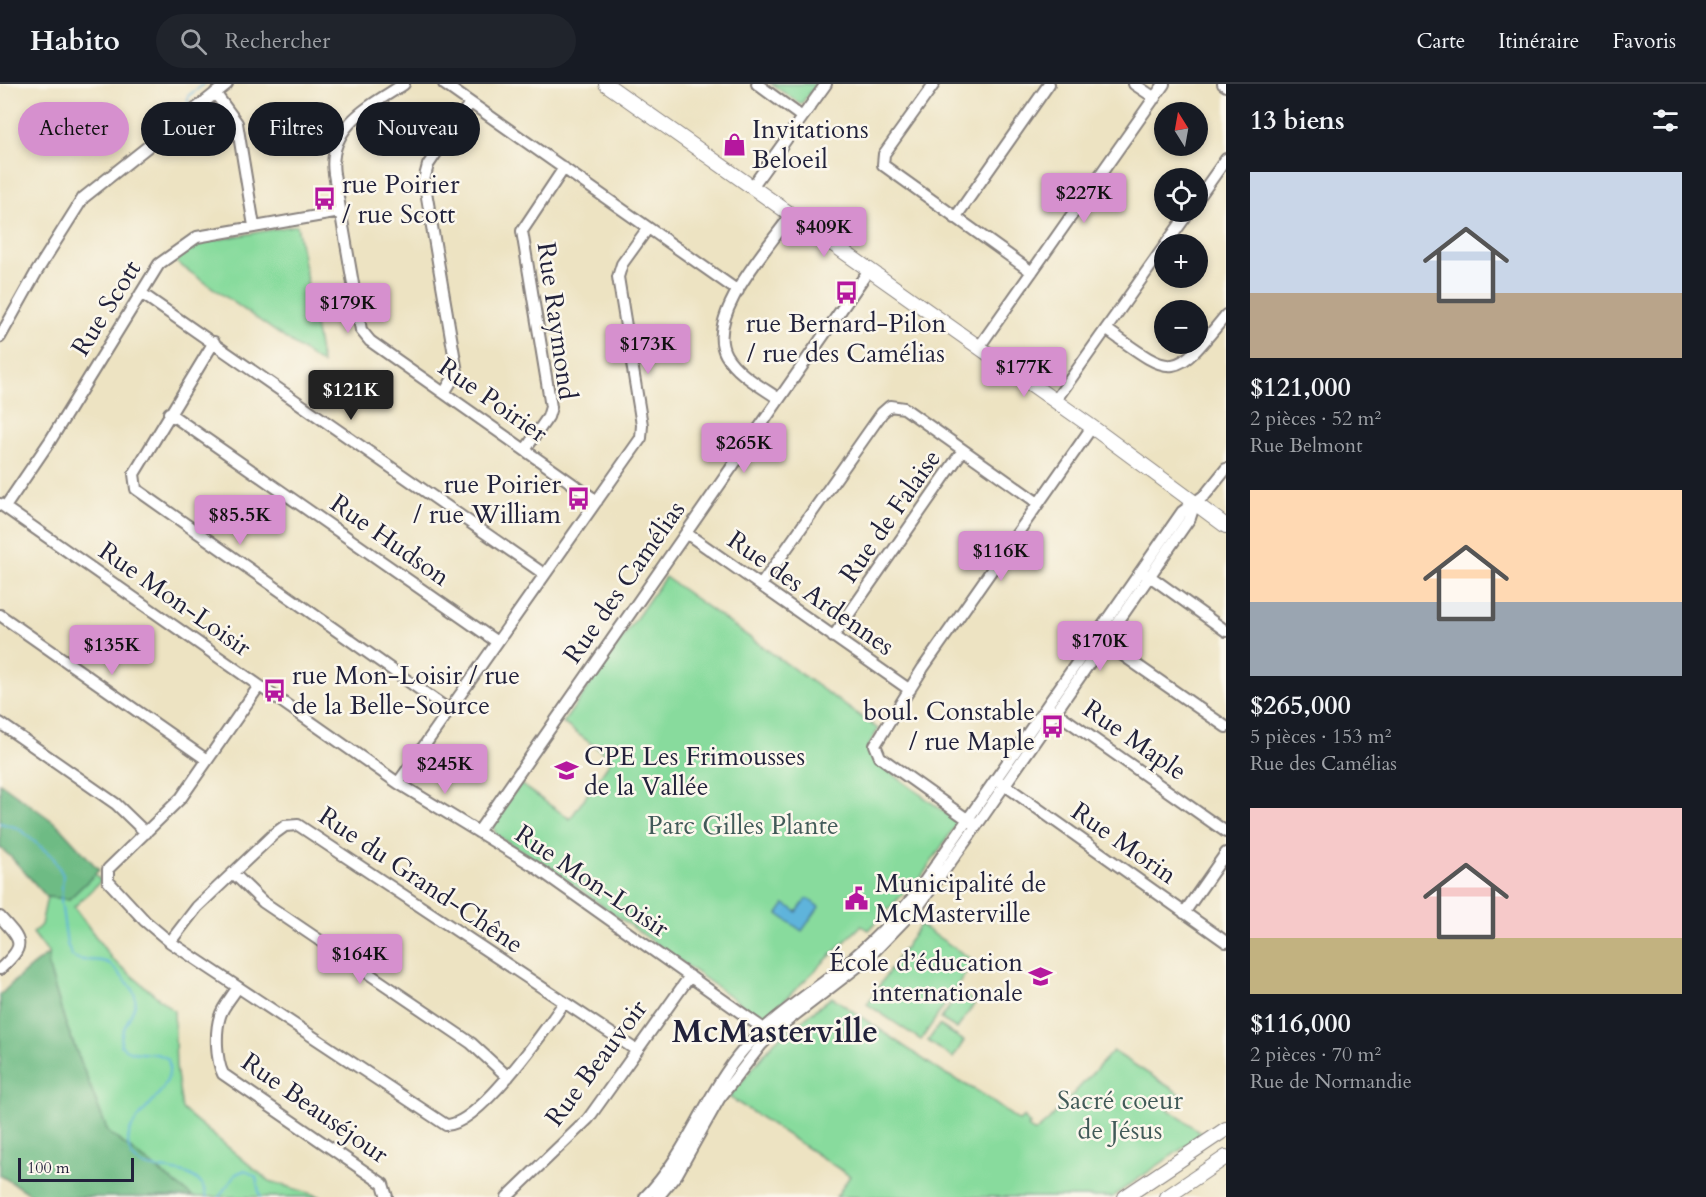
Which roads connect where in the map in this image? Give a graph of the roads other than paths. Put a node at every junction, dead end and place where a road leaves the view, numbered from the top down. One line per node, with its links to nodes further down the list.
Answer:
1 (227, 84): 11 (street)
2 (404, 84): 21 (street, Rue Poirier)
3 (444, 84): 13 (street)
4 (606, 84): 20 (main road)
5 (757, 84): 15 (street)
6 (826, 84): 15 (street)
7 (934, 84): 23 (street)
8 (1048, 84): 23 (street)
9 (1134, 84): 12 (street)
10 (1164, 84): 12 (street)
11 (215, 93): 24 (street); 33 (street)
12 (1155, 98): 28 (street)
13 (469, 102)
14 (480, 110): 18 (street)
15 (802, 117): 20 (street)
16 (434, 156): 36 (street)
17 (1226, 159): 19 (street)
18 (564, 168): 25 (street); 41 (street, Rue Raymond)
19 (1208, 184)
20 (752, 187): 22 (main road)
21 (340, 212): 24 (street, Rue Scott); 36 (street, Rue Poirier)
22 (791, 215): 27 (main road); 29 (street)
23 (955, 218): 28 (street)
24 (254, 226): 30 (street, Rue Scott)
25 (648, 228): 29 (street); 44 (street)
26 (1154, 261): 32 (street)
27 (869, 270): 35 (main road); 37 (street, Rue des Camélias)
28 (1032, 272): 35 (street)
29 (738, 291): 37 (street)
30 (141, 293): 34 (street); 47 (street, Rue Scott)
31 (1226, 315): 32 (street)
32 (1106, 329): 38 (street)
33 (0, 338)
34 (214, 342): 39 (street); 51 (street)
35 (979, 347): 38 (main road)
36 (444, 393): 41 (street, Rue Poirier)
37 (779, 399): 49 (street, Rue des Camélias)
38 (1055, 401): 40 (main road)
39 (169, 413): 57 (street, Rue Hudson); 61 (street)
40 (1092, 427): 45 (street); 46 (main road)
41 (525, 450): 44 (street, Rue Poirier)
42 (963, 450): 45 (street); 52 (street); 55 (street, Rue de Falaise)
43 (1226, 468): 46 (street)
44 (597, 501): 51 (street)
45 (1038, 503): 59 (street)
46 (1196, 503): 48 (main road); 50 (street)
47 (2, 505): 58 (street, Rue Mon-Loisir)
48 (1226, 526)
49 (686, 533): 52 (street, Rue des Ardennes); 68 (street, Rue des Camélias)
50 (1145, 573): 54 (street); 56 (street)
51 (544, 574): 57 (street)
52 (761, 585): 55 (street, Rue des Ardennes)
53 (0, 615): 64 (street)
54 (1226, 630)
55 (833, 637): 59 (street, Rue des Ardennes)
56 (1100, 639): 60 (street); 63 (street)
57 (497, 642): 61 (street)
58 (259, 686): 64 (street); 66 (street, Rue Mon-Loisir)
59 (910, 690): 67 (street)
60 (1051, 709): 65 (street); 69 (street, Rue Maple)
61 (449, 710): 66 (street)
62 (0, 723): 70 (street)
63 (1226, 727)
64 (207, 760): 70 (street)
65 (1000, 782): 67 (street); 73 (street, Rue Morin)
66 (398, 783): 68 (street, Rue Mon-Loisir)
67 (973, 823): 81 (street)
68 (477, 832): 78 (street, Rue Mon-Loisir)
69 (1226, 832)
70 (146, 833): 75 (street)
71 (1226, 853): 73 (street)
72 (233, 873): 75 (street, Rue du Grand-Chêne); 80 (street, Rue du Grand-Chêne); 83 (street)
73 (1184, 913): 76 (street, Rue Morin)
74 (0, 917): 77 (street)
75 (170, 942): 79 (street)
76 (1226, 942)
77 (0, 969)
78 (690, 976): 81 (street, Rue Mon-Loisir); 82 (street, Rue Beauvoir)
79 (237, 988): 83 (street); 86 (street, Rue Beauséjour)
80 (564, 1003): 82 (street, Rue du Grand-Chêne); 83 (street)
81 (768, 1031): 88 (street); 89 (street)
82 (636, 1050): 87 (street, Rue Beauvoir)
83 (508, 1077)
84 (1226, 1129): 90 (main road)
85 (1226, 1157): 91 (main road)
86 (387, 1197)
87 (507, 1197)
88 (645, 1197)
89 (658, 1197)
90 (1125, 1197)
91 (1167, 1197)

